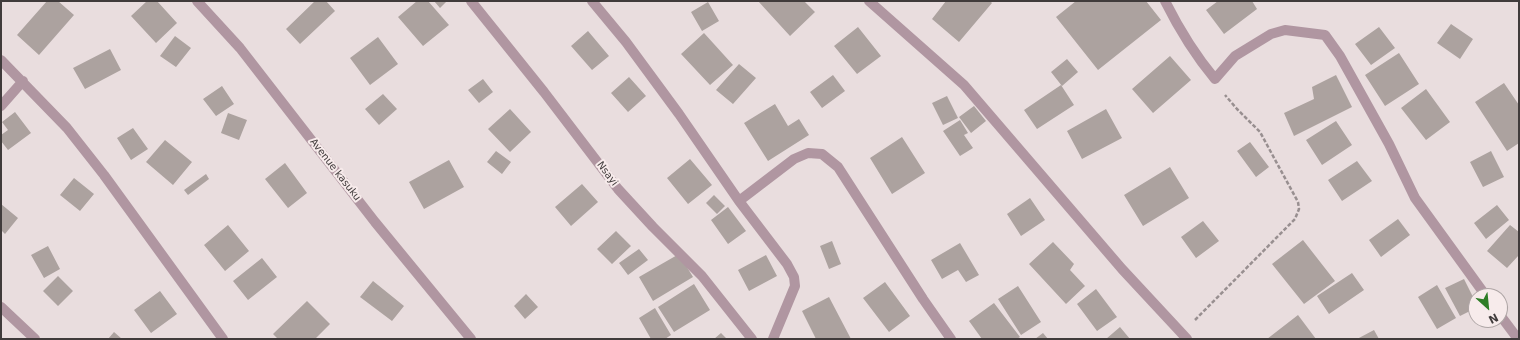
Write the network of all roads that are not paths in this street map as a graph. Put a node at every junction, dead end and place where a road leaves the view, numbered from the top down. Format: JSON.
{"nodes":[{"id":1,"x":197,"y":1,"type":"edge"},
{"id":2,"x":471,"y":1,"type":"edge"},
{"id":3,"x":592,"y":1,"type":"edge"},
{"id":4,"x":869,"y":1,"type":"edge"},
{"id":5,"x":1165,"y":1,"type":"edge"},
{"id":6,"x":1,"y":60,"type":"edge"},
{"id":7,"x":23,"y":81,"type":"junction"},
{"id":8,"x":1,"y":106,"type":"edge"},
{"id":9,"x":739,"y":201,"type":"junction"},
{"id":10,"x":1480,"y":288,"type":"edge"},
{"id":11,"x":1,"y":307,"type":"edge"},
{"id":12,"x":1508,"y":326,"type":"edge"},
{"id":13,"x":1184,"y":336,"type":"edge"},
{"id":14,"x":35,"y":339,"type":"edge"},
{"id":15,"x":223,"y":339,"type":"edge"},
{"id":16,"x":471,"y":339,"type":"edge"},
{"id":17,"x":752,"y":339,"type":"edge"},
{"id":18,"x":773,"y":339,"type":"edge"},
{"id":19,"x":951,"y":339,"type":"edge"},
{"id":20,"x":1518,"y":339,"type":"edge"}],
"edges":[{"from":1,"to":16,"type":"street","name":"Avenue kasuku"},
{"from":2,"to":17,"type":"street","name":"Nsayi"},
{"from":3,"to":9,"type":"street"},
{"from":4,"to":13,"type":"street"},
{"from":5,"to":10,"type":"street"},
{"from":6,"to":7,"type":"street"},
{"from":7,"to":8,"type":"street"},
{"from":7,"to":15,"type":"street"},
{"from":9,"to":18,"type":"street"},
{"from":9,"to":19,"type":"street"},
{"from":11,"to":14,"type":"street"},
{"from":12,"to":20,"type":"street"}]}
